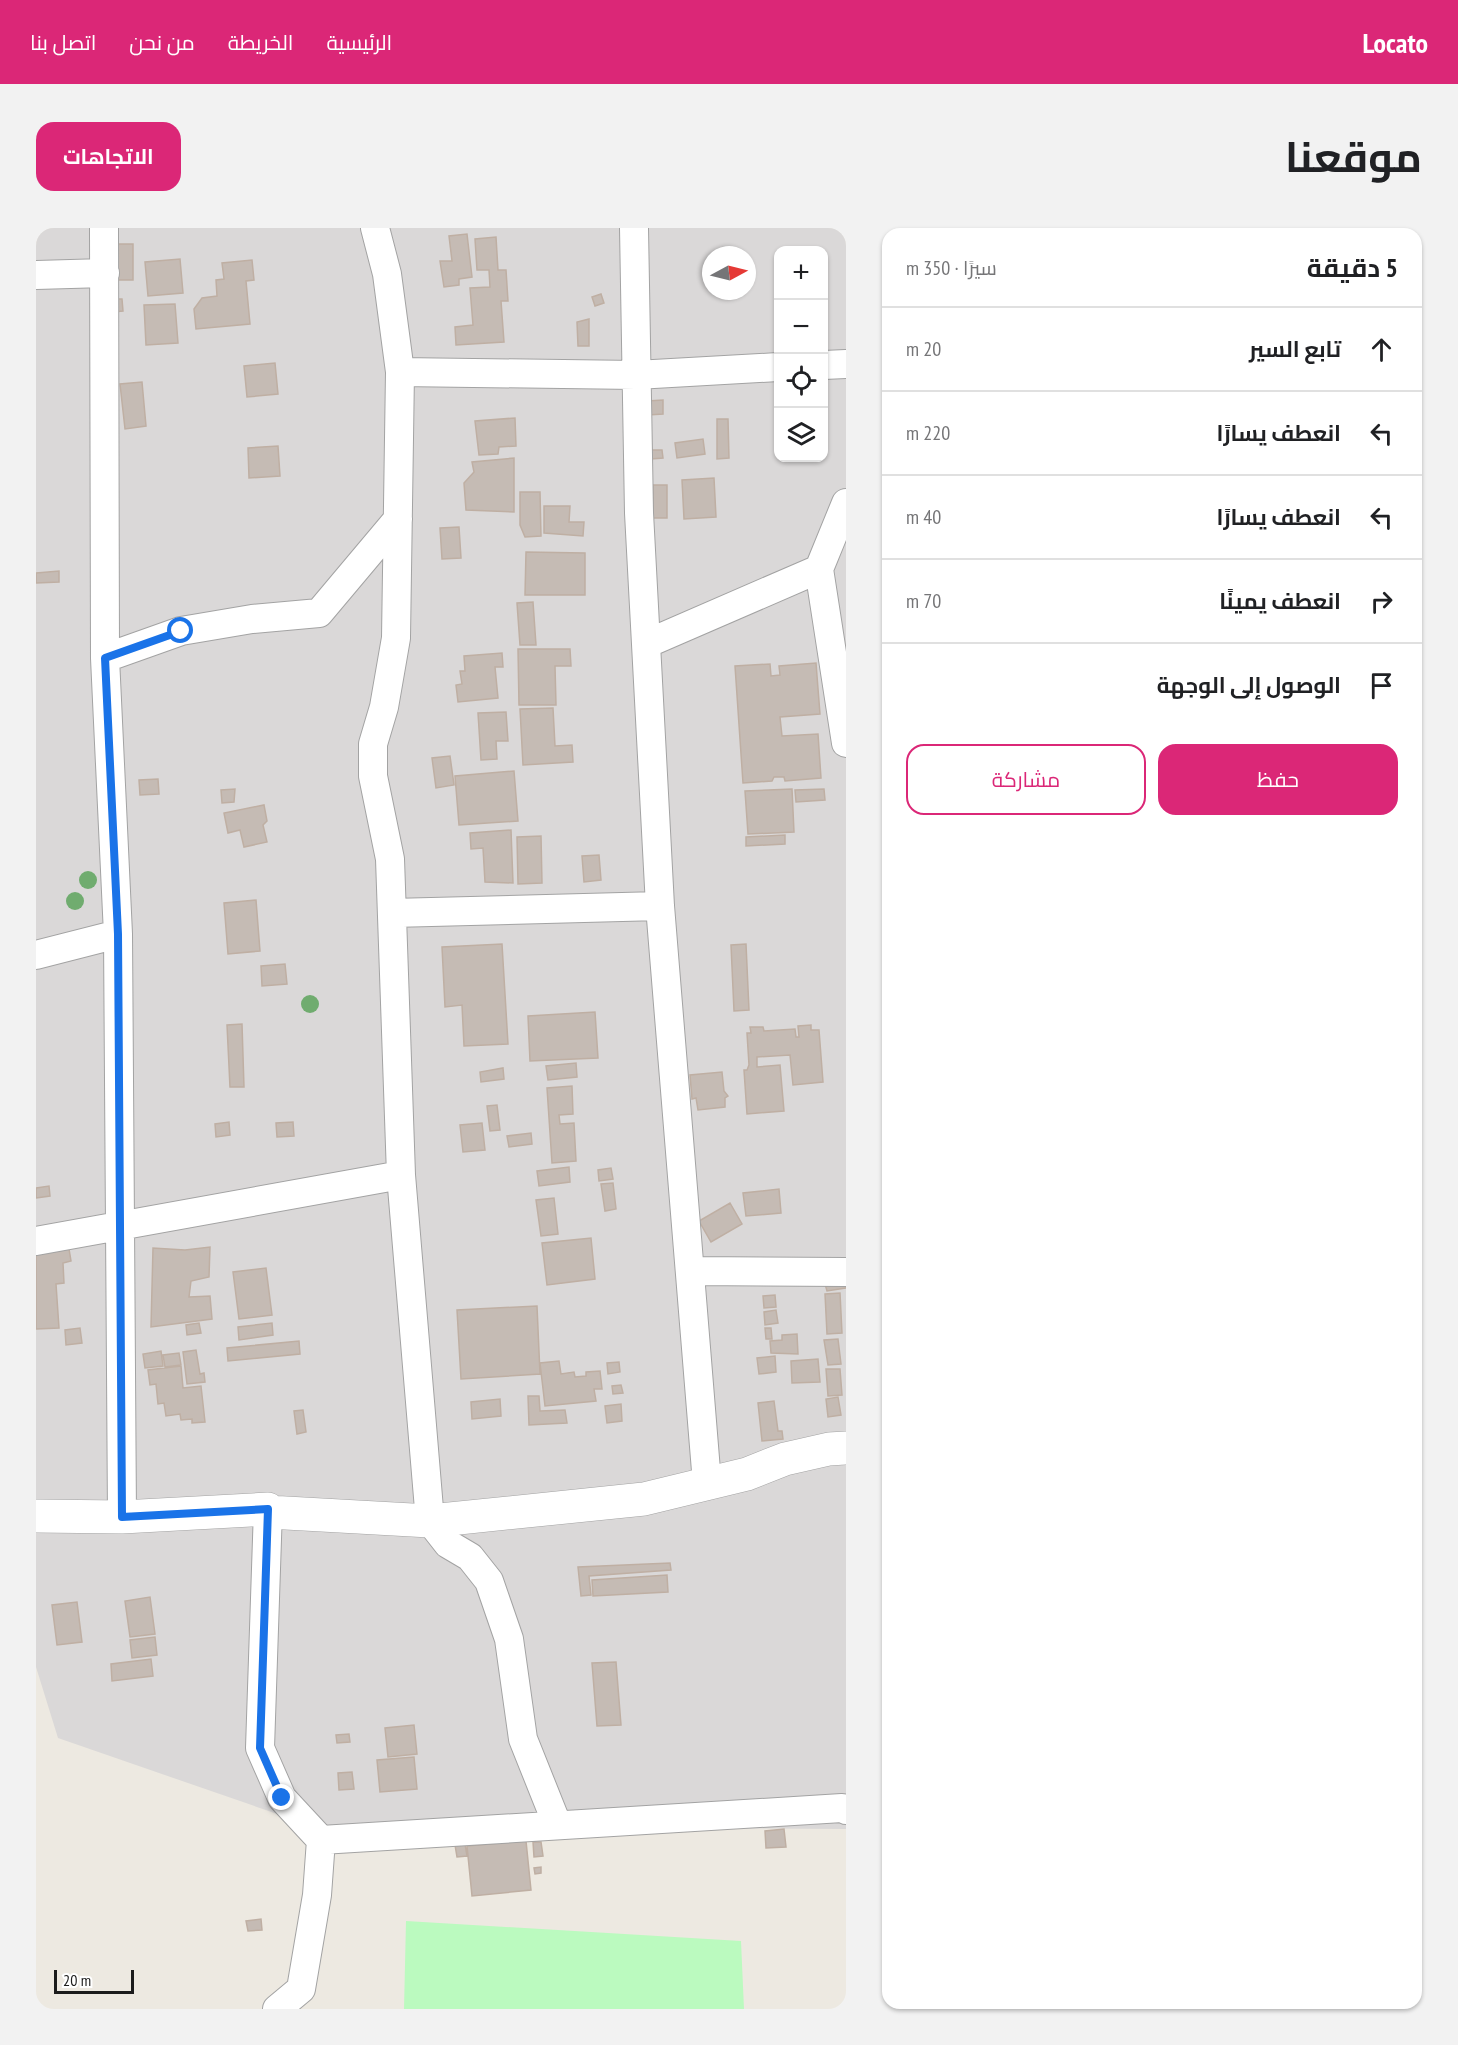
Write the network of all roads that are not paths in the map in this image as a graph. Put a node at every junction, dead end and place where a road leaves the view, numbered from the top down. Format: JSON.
{"nodes":[{"id":1,"x":104,"y":228,"type":"edge"},
{"id":2,"x":375,"y":228,"type":"edge"},
{"id":3,"x":634,"y":228,"type":"edge"},
{"id":4,"x":105,"y":273,"type":"junction"},
{"id":5,"x":36,"y":276,"type":"edge"},
{"id":6,"x":846,"y":364,"type":"edge"},
{"id":7,"x":828,"y":365,"type":"edge"},
{"id":8,"x":774,"y":368,"type":"edge"},
{"id":9,"x":400,"y":372,"type":"junction"},
{"id":10,"x":636,"y":375,"type":"junction"},
{"id":11,"x":846,"y":503,"type":"edge"},
{"id":12,"x":398,"y":519,"type":"junction"},
{"id":13,"x":819,"y":569,"type":"junction"},
{"id":14,"x":646,"y":644,"type":"junction"},
{"id":15,"x":105,"y":658,"type":"junction"},
{"id":16,"x":846,"y":743,"type":"edge"},
{"id":17,"x":660,"y":906,"type":"junction"},
{"id":18,"x":392,"y":913,"type":"junction"},
{"id":19,"x":118,"y":934,"type":"junction"},
{"id":20,"x":36,"y":955,"type":"edge"},
{"id":21,"x":401,"y":1175,"type":"junction"},
{"id":22,"x":120,"y":1228,"type":"junction"},
{"id":23,"x":36,"y":1241,"type":"edge"},
{"id":24,"x":690,"y":1271,"type":"junction"},
{"id":25,"x":846,"y":1272,"type":"edge"},
{"id":26,"x":846,"y":1449,"type":"edge"},
{"id":27,"x":707,"y":1483,"type":"junction"},
{"id":28,"x":268,"y":1509,"type":"junction"},
{"id":29,"x":36,"y":1516,"type":"edge"},
{"id":30,"x":122,"y":1517,"type":"junction"},
{"id":31,"x":430,"y":1521,"type":"junction"},
{"id":32,"x":846,"y":1810,"type":"edge"},
{"id":33,"x":557,"y":1824,"type":"junction"},
{"id":34,"x":321,"y":1840,"type":"junction"},
{"id":35,"x":277,"y":2009,"type":"edge"}],
"edges":[{"from":1,"to":4,"type":"street"},
{"from":2,"to":9,"type":"street"},
{"from":3,"to":10,"type":"street"},
{"from":4,"to":5,"type":"street"},
{"from":4,"to":15,"type":"street"},
{"from":6,"to":7,"type":"street"},
{"from":8,"to":10,"type":"street"},
{"from":9,"to":10,"type":"street"},
{"from":9,"to":12,"type":"street"},
{"from":10,"to":14,"type":"street"},
{"from":11,"to":13,"type":"street"},
{"from":12,"to":15,"type":"street"},
{"from":12,"to":18,"type":"street"},
{"from":13,"to":14,"type":"street"},
{"from":13,"to":16,"type":"street"},
{"from":14,"to":17,"type":"street"},
{"from":15,"to":19,"type":"street"},
{"from":17,"to":18,"type":"street"},
{"from":17,"to":24,"type":"street"},
{"from":18,"to":21,"type":"street"},
{"from":19,"to":20,"type":"street"},
{"from":19,"to":22,"type":"street"},
{"from":21,"to":22,"type":"street"},
{"from":21,"to":31,"type":"street"},
{"from":22,"to":23,"type":"street"},
{"from":22,"to":30,"type":"street"},
{"from":24,"to":25,"type":"street"},
{"from":24,"to":27,"type":"street"},
{"from":26,"to":27,"type":"street"},
{"from":27,"to":31,"type":"street"},
{"from":28,"to":30,"type":"street"},
{"from":28,"to":31,"type":"street"},
{"from":28,"to":34,"type":"street"},
{"from":29,"to":30,"type":"street"},
{"from":31,"to":33,"type":"street"},
{"from":32,"to":33,"type":"street"},
{"from":33,"to":34,"type":"street"},
{"from":34,"to":35,"type":"street"}]}
